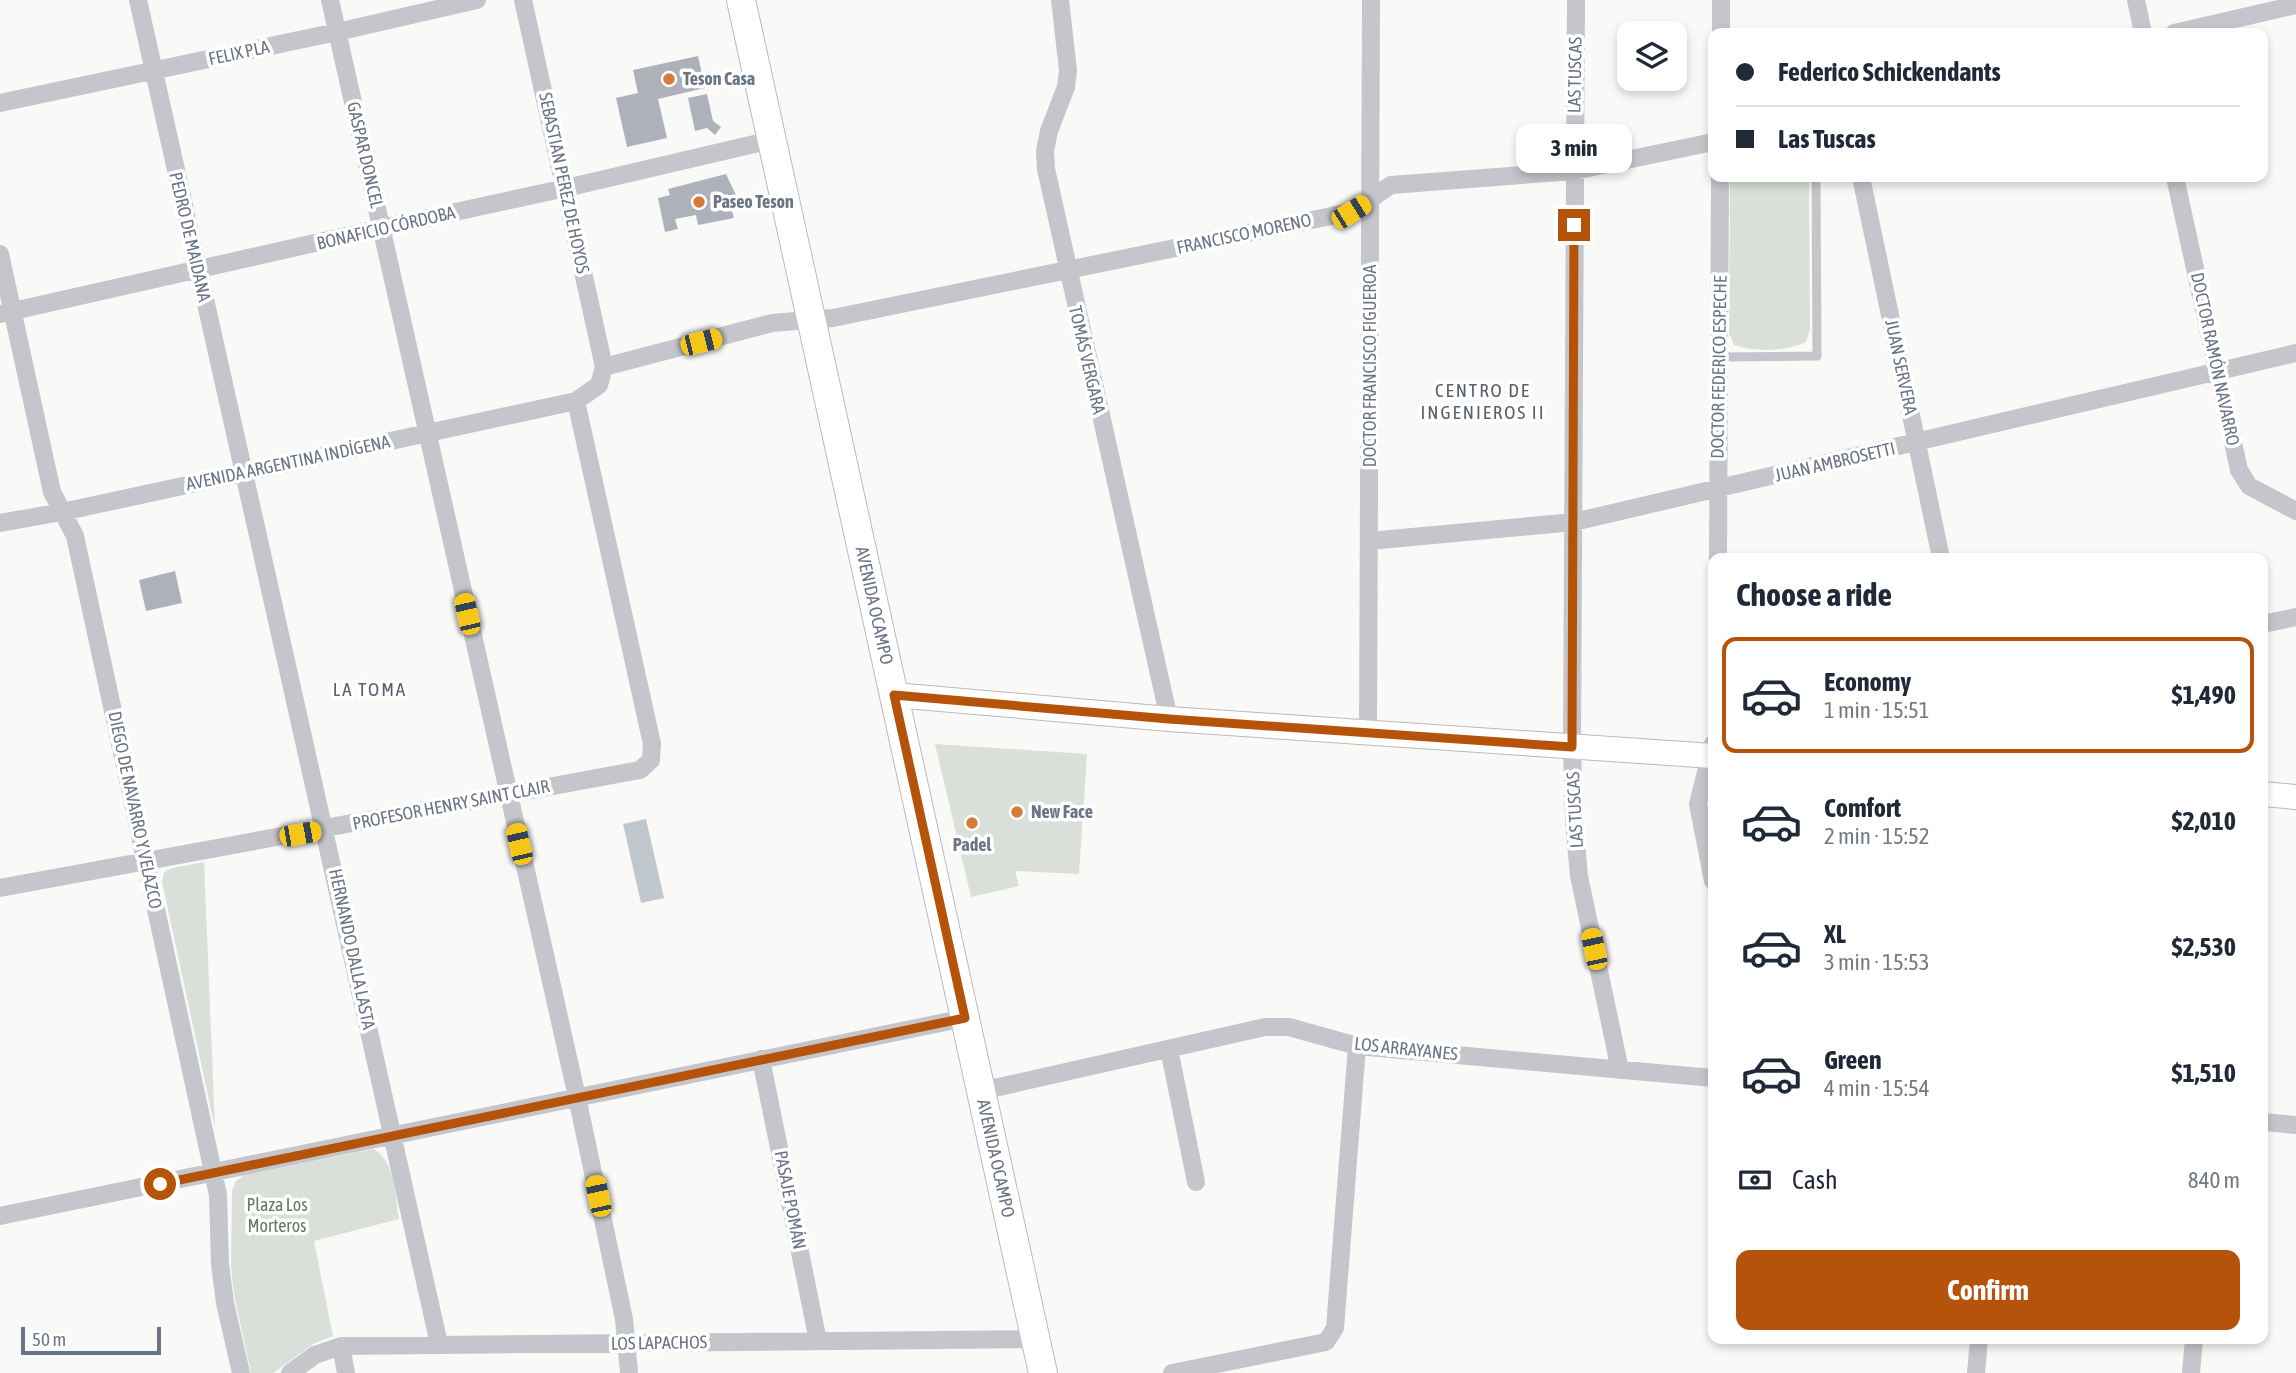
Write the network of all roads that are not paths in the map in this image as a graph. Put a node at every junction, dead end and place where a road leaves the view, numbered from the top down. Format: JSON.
{"nodes":[{"id":1,"x":138,"y":0,"type":"edge"},
{"id":2,"x":330,"y":0,"type":"edge"},
{"id":3,"x":477,"y":0,"type":"edge"},
{"id":4,"x":523,"y":0,"type":"edge"},
{"id":5,"x":741,"y":0,"type":"edge"},
{"id":6,"x":1060,"y":0,"type":"edge"},
{"id":7,"x":1371,"y":0,"type":"edge"},
{"id":8,"x":1576,"y":0,"type":"edge"},
{"id":9,"x":1721,"y":0,"type":"edge"},
{"id":10,"x":2136,"y":0,"type":"edge"},
{"id":11,"x":2296,"y":5,"type":"edge"},
{"id":12,"x":1721,"y":28,"type":"edge"},
{"id":13,"x":2142,"y":28,"type":"edge"},
{"id":14,"x":2196,"y":28,"type":"edge"},
{"id":15,"x":337,"y":32,"type":"junction"},
{"id":16,"x":154,"y":71,"type":"junction"},
{"id":17,"x":0,"y":103,"type":"edge"},
{"id":18,"x":771,"y":140,"type":"junction"},
{"id":19,"x":1708,"y":143,"type":"edge"},
{"id":20,"x":1574,"y":171,"type":"junction"},
{"id":21,"x":1720,"y":182,"type":"edge"},
{"id":22,"x":1816,"y":182,"type":"edge"},
{"id":23,"x":1862,"y":182,"type":"edge"},
{"id":24,"x":2176,"y":182,"type":"edge"},
{"id":25,"x":566,"y":188,"type":"junction"},
{"id":26,"x":1371,"y":200,"type":"junction"},
{"id":27,"x":381,"y":228,"type":"junction"},
{"id":28,"x":0,"y":254,"type":"edge"},
{"id":29,"x":198,"y":271,"type":"junction"},
{"id":30,"x":1067,"y":271,"type":"junction"},
{"id":31,"x":6,"y":313,"type":"edge"},
{"id":32,"x":811,"y":320,"type":"junction"},
{"id":33,"x":2296,"y":353,"type":"edge"},
{"id":34,"x":1719,"y":357,"type":"junction"},
{"id":35,"x":604,"y":367,"type":"junction"},
{"id":36,"x":2217,"y":370,"type":"junction"},
{"id":37,"x":576,"y":401,"type":"junction"},
{"id":38,"x":427,"y":434,"type":"junction"},
{"id":39,"x":1917,"y":443,"type":"junction"},
{"id":40,"x":245,"y":473,"type":"junction"},
{"id":41,"x":1717,"y":489,"type":"junction"},
{"id":42,"x":62,"y":512,"type":"junction"},
{"id":43,"x":2296,"y":512,"type":"edge"},
{"id":44,"x":1574,"y":522,"type":"junction"},
{"id":45,"x":0,"y":523,"type":"edge"},
{"id":46,"x":1369,"y":541,"type":"junction"},
{"id":47,"x":1718,"y":553,"type":"edge"},
{"id":48,"x":1940,"y":553,"type":"edge"},
{"id":49,"x":2296,"y":617,"type":"edge"},
{"id":50,"x":2268,"y":623,"type":"edge"},
{"id":51,"x":894,"y":695,"type":"junction"},
{"id":52,"x":1169,"y":719,"type":"junction"},
{"id":53,"x":1368,"y":732,"type":"junction"},
{"id":54,"x":1572,"y":747,"type":"junction"},
{"id":55,"x":1708,"y":752,"type":"edge"},
{"id":56,"x":1708,"y":769,"type":"edge"},
{"id":57,"x":508,"y":793,"type":"junction"},
{"id":58,"x":2268,"y":794,"type":"edge"},
{"id":59,"x":2296,"y":797,"type":"edge"},
{"id":60,"x":325,"y":829,"type":"junction"},
{"id":61,"x":1708,"y":855,"type":"edge"},
{"id":62,"x":146,"y":862,"type":"junction"},
{"id":63,"x":0,"y":888,"type":"edge"},
{"id":64,"x":965,"y":1018,"type":"junction"},
{"id":65,"x":1357,"y":1046,"type":"junction"},
{"id":66,"x":1169,"y":1049,"type":"junction"},
{"id":67,"x":761,"y":1059,"type":"junction"},
{"id":68,"x":1620,"y":1070,"type":"junction"},
{"id":69,"x":1708,"y":1078,"type":"edge"},
{"id":70,"x":981,"y":1091,"type":"junction"},
{"id":71,"x":578,"y":1097,"type":"junction"},
{"id":72,"x":2268,"y":1122,"type":"edge"},
{"id":73,"x":2296,"y":1125,"type":"edge"},
{"id":74,"x":393,"y":1136,"type":"junction"},
{"id":75,"x":213,"y":1173,"type":"junction"},
{"id":76,"x":1196,"y":1182,"type":"dead end"},
{"id":77,"x":0,"y":1216,"type":"edge"},
{"id":78,"x":1036,"y":1339,"type":"junction"},
{"id":79,"x":818,"y":1341,"type":"junction"},
{"id":80,"x":626,"y":1343,"type":"junction"},
{"id":81,"x":439,"y":1344,"type":"junction"},
{"id":82,"x":1979,"y":1344,"type":"edge"},
{"id":83,"x":2194,"y":1344,"type":"edge"},
{"id":84,"x":341,"y":1346,"type":"junction"},
{"id":85,"x":241,"y":1373,"type":"edge"},
{"id":86,"x":289,"y":1373,"type":"edge"},
{"id":87,"x":346,"y":1373,"type":"edge"},
{"id":88,"x":629,"y":1373,"type":"edge"},
{"id":89,"x":1043,"y":1373,"type":"edge"},
{"id":90,"x":1172,"y":1373,"type":"edge"},
{"id":91,"x":1976,"y":1373,"type":"edge"},
{"id":92,"x":2191,"y":1373,"type":"edge"}],
"edges":[{"from":1,"to":16,"type":"street","name":"PEDRO DE MAIDANA"},
{"from":2,"to":15,"type":"street","name":"GASPAR DONCEL"},
{"from":3,"to":15,"type":"street","name":"FELIX PLA"},
{"from":4,"to":25,"type":"street","name":"SEBASTIAN PEREZ DE HOYOS"},
{"from":5,"to":18,"type":"main road","name":"AVENIDA OCAMPO"},
{"from":6,"to":30,"type":"street","name":"TOMÁS VERGARA"},
{"from":7,"to":26,"type":"street","name":"DOCTOR FRANCISCO FIGUEROA"},
{"from":8,"to":20,"type":"street","name":"LAS TUSCAS"},
{"from":9,"to":12,"type":"street"},
{"from":10,"to":13,"type":"street"},
{"from":11,"to":14,"type":"street"},
{"from":15,"to":16,"type":"street","name":"FELIX PLA"},
{"from":15,"to":27,"type":"street","name":"GASPAR DONCEL"},
{"from":16,"to":17,"type":"street","name":"FELIX PLA"},
{"from":16,"to":29,"type":"street","name":"PEDRO DE MAIDANA"},
{"from":18,"to":25,"type":"street","name":"BONAFICIO CÓRDOBA"},
{"from":18,"to":32,"type":"main road","name":"AVENIDA OCAMPO"},
{"from":19,"to":20,"type":"street","name":"FRANCISCO MORENO"},
{"from":20,"to":26,"type":"street","name":"FRANCISCO MORENO"},
{"from":20,"to":44,"type":"street","name":"LAS TUSCAS"},
{"from":21,"to":34,"type":"street","name":"DOCTOR FEDERICO ESPECHE"},
{"from":22,"to":34,"type":"lane"},
{"from":23,"to":39,"type":"street","name":"JUAN SERVERA"},
{"from":24,"to":36,"type":"street","name":"DOCTOR RAMÓN NAVARRO"},
{"from":25,"to":27,"type":"street","name":"BONAFICIO CÓRDOBA"},
{"from":25,"to":35,"type":"street","name":"SEBASTIAN PEREZ DE HOYOS"},
{"from":26,"to":30,"type":"street","name":"FRANCISCO MORENO"},
{"from":26,"to":46,"type":"street","name":"DOCTOR FRANCISCO FIGUEROA"},
{"from":27,"to":29,"type":"street","name":"BONAFICIO CÓRDOBA"},
{"from":27,"to":38,"type":"street","name":"GASPAR DONCEL"},
{"from":28,"to":31,"type":"street","name":"DIEGO DE NAVARRO Y VELAZCO"},
{"from":29,"to":31,"type":"street","name":"BONAFICIO CÓRDOBA"},
{"from":29,"to":40,"type":"street","name":"PEDRO DE MAIDANA"},
{"from":30,"to":32,"type":"street","name":"FRANCISCO MORENO"},
{"from":30,"to":52,"type":"street","name":"TOMÁS VERGARA"},
{"from":31,"to":42,"type":"street","name":"DIEGO DE NAVARRO Y VELAZCO"},
{"from":32,"to":35,"type":"street"},
{"from":32,"to":51,"type":"main road","name":"AVENIDA OCAMPO"},
{"from":33,"to":36,"type":"street","name":"JUAN AMBROSETTI"},
{"from":34,"to":41,"type":"street","name":"DOCTOR FEDERICO ESPECHE"},
{"from":35,"to":37,"type":"street"},
{"from":36,"to":39,"type":"street","name":"JUAN AMBROSETTI"},
{"from":36,"to":43,"type":"street","name":"DOCTOR RAMÓN NAVARRO"},
{"from":37,"to":38,"type":"street","name":"AVENIDA ARGENTINA INDÍGENA"},
{"from":37,"to":57,"type":"street","name":"PROFESOR HENRY SAINT CLAIR"},
{"from":38,"to":40,"type":"street","name":"AVENIDA ARGENTINA INDÍGENA"},
{"from":38,"to":57,"type":"street","name":"GASPAR DONCEL"},
{"from":39,"to":41,"type":"street","name":"JUAN AMBROSETTI"},
{"from":39,"to":48,"type":"street","name":"JUAN SERVERA"},
{"from":40,"to":42,"type":"street","name":"AVENIDA ARGENTINA INDÍGENA"},
{"from":40,"to":60,"type":"street","name":"HERNANDO DALLA LASTA"},
{"from":41,"to":44,"type":"street","name":"JUAN AMBROSETTI"},
{"from":41,"to":47,"type":"street","name":"DOCTOR FEDERICO ESPECHE"},
{"from":42,"to":45,"type":"street","name":"AVENIDA ARGENTINA INDÍGENA"},
{"from":42,"to":62,"type":"street","name":"DIEGO DE NAVARRO Y VELAZCO"},
{"from":44,"to":46,"type":"street","name":"JUAN AMBROSETTI"},
{"from":44,"to":54,"type":"street","name":"LAS TUSCAS"},
{"from":46,"to":53,"type":"street","name":"DOCTOR FRANCISCO FIGUEROA"},
{"from":49,"to":50,"type":"street"},
{"from":51,"to":52,"type":"main road"},
{"from":51,"to":64,"type":"main road","name":"AVENIDA OCAMPO"},
{"from":52,"to":53,"type":"main road"},
{"from":53,"to":54,"type":"main road"},
{"from":54,"to":55,"type":"main road"},
{"from":54,"to":68,"type":"street","name":"LAS TUSCAS"},
{"from":56,"to":61,"type":"street"},
{"from":57,"to":60,"type":"street","name":"PROFESOR HENRY SAINT CLAIR"},
{"from":57,"to":71,"type":"street","name":"GASPAR DONCEL"},
{"from":58,"to":59,"type":"main road"},
{"from":60,"to":62,"type":"street","name":"PROFESOR HENRY SAINT CLAIR"},
{"from":60,"to":74,"type":"street","name":"HERNANDO DALLA LASTA"},
{"from":62,"to":63,"type":"street","name":"PROFESOR HENRY SAINT CLAIR"},
{"from":62,"to":75,"type":"street","name":"DIEGO DE NAVARRO Y VELAZCO"},
{"from":64,"to":67,"type":"street"},
{"from":64,"to":70,"type":"main road","name":"AVENIDA OCAMPO"},
{"from":65,"to":66,"type":"street","name":"LOS ARRAYANES"},
{"from":65,"to":68,"type":"street","name":"LOS ARRAYANES"},
{"from":65,"to":90,"type":"street"},
{"from":66,"to":70,"type":"street","name":"LOS ARRAYANES"},
{"from":66,"to":76,"type":"street"},
{"from":67,"to":71,"type":"street"},
{"from":67,"to":79,"type":"street","name":"PASAJE POMÁN"},
{"from":68,"to":69,"type":"street","name":"LOS ARRAYANES"},
{"from":70,"to":78,"type":"main road","name":"AVENIDA OCAMPO"},
{"from":71,"to":74,"type":"street"},
{"from":71,"to":80,"type":"street","name":"GASPAR DONCEL"},
{"from":72,"to":73,"type":"street"},
{"from":74,"to":75,"type":"street"},
{"from":74,"to":81,"type":"street","name":"HERNANDO DALLA LASTA"},
{"from":75,"to":77,"type":"street"},
{"from":75,"to":85,"type":"street","name":"DIEGO DE NAVARRO Y VELAZCO"},
{"from":78,"to":79,"type":"street","name":"LOS LAPACHOS"},
{"from":78,"to":89,"type":"main road","name":"AVENIDA OCAMPO"},
{"from":79,"to":80,"type":"street","name":"LOS LAPACHOS"},
{"from":80,"to":81,"type":"street","name":"LOS LAPACHOS"},
{"from":80,"to":88,"type":"street","name":"GASPAR DONCEL"},
{"from":81,"to":84,"type":"street","name":"LOS LAPACHOS"},
{"from":82,"to":91,"type":"street"},
{"from":83,"to":92,"type":"street"},
{"from":84,"to":86,"type":"street","name":"LOS LAPACHOS"},
{"from":84,"to":87,"type":"street"}]}
